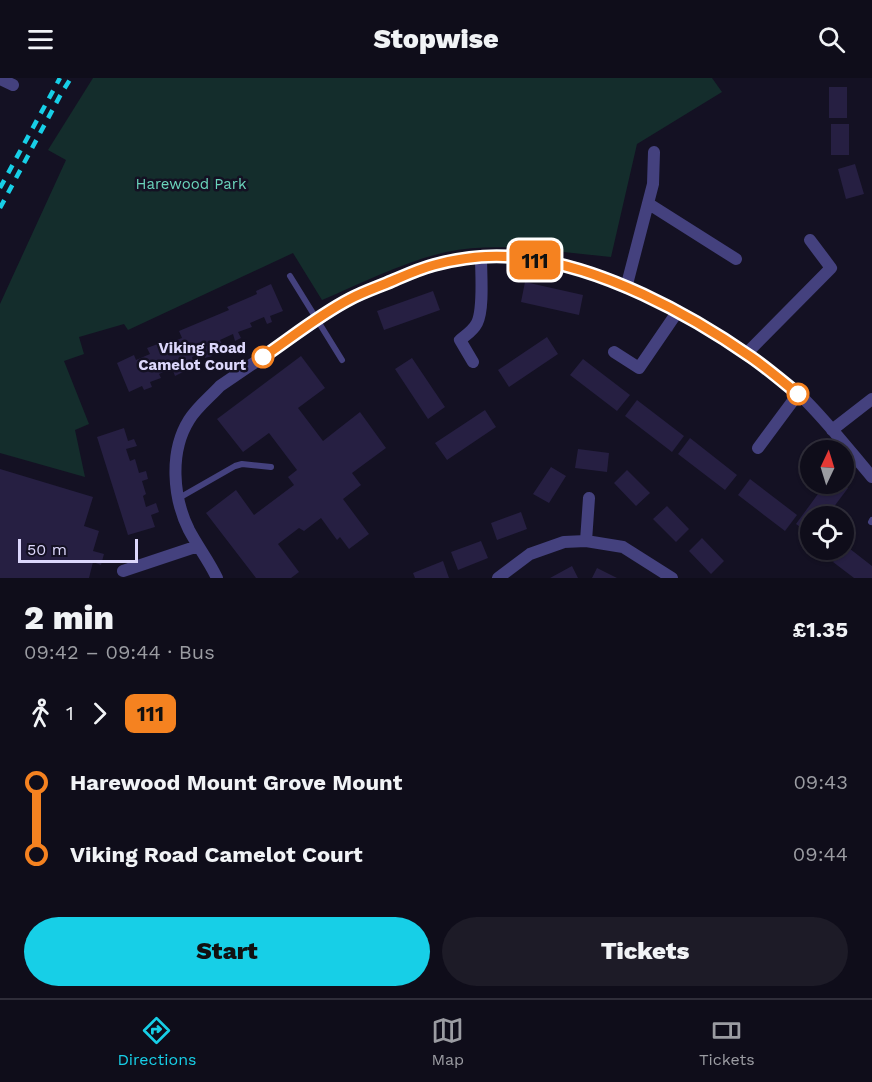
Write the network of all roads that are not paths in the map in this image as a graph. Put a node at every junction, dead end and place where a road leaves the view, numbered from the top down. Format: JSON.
{"nodes":[{"id":1,"x":0,"y":79,"type":"edge"},
{"id":2,"x":13,"y":85,"type":"dead end"},
{"id":3,"x":654,"y":152,"type":"dead end"},
{"id":4,"x":649,"y":204,"type":"junction"},
{"id":5,"x":810,"y":240,"type":"dead end"},
{"id":6,"x":481,"y":257,"type":"junction"},
{"id":7,"x":736,"y":259,"type":"dead end"},
{"id":8,"x":290,"y":276,"type":"dead end"},
{"id":9,"x":626,"y":288,"type":"junction"},
{"id":10,"x":678,"y":311,"type":"junction"},
{"id":11,"x":317,"y":320,"type":"junction"},
{"id":12,"x":614,"y":352,"type":"dead end"},
{"id":13,"x":746,"y":354,"type":"junction"},
{"id":14,"x":342,"y":360,"type":"dead end"},
{"id":15,"x":473,"y":362,"type":"dead end"},
{"id":16,"x":798,"y":394,"type":"junction"},
{"id":17,"x":872,"y":399,"type":"edge"},
{"id":18,"x":832,"y":430,"type":"junction"},
{"id":19,"x":758,"y":448,"type":"dead end"},
{"id":20,"x":271,"y":467,"type":"dead end"},
{"id":21,"x":872,"y":477,"type":"edge"},
{"id":22,"x":179,"y":498,"type":"junction"},
{"id":23,"x":590,"y":498,"type":"dead end"},
{"id":24,"x":586,"y":541,"type":"junction"},
{"id":25,"x":198,"y":546,"type":"junction"},
{"id":26,"x":123,"y":572,"type":"dead end"},
{"id":27,"x":217,"y":578,"type":"edge"},
{"id":28,"x":498,"y":578,"type":"edge"},
{"id":29,"x":672,"y":578,"type":"edge"}],
"edges":[{"from":1,"to":2,"type":"street"},
{"from":3,"to":4,"type":"street"},
{"from":4,"to":7,"type":"street"},
{"from":4,"to":9,"type":"street"},
{"from":5,"to":13,"type":"street"},
{"from":6,"to":9,"type":"street"},
{"from":6,"to":11,"type":"street"},
{"from":6,"to":15,"type":"street"},
{"from":8,"to":11,"type":"lane"},
{"from":9,"to":10,"type":"street"},
{"from":10,"to":12,"type":"street"},
{"from":10,"to":13,"type":"street"},
{"from":11,"to":14,"type":"lane"},
{"from":11,"to":22,"type":"street"},
{"from":13,"to":16,"type":"street"},
{"from":16,"to":18,"type":"street"},
{"from":16,"to":19,"type":"street"},
{"from":17,"to":18,"type":"street"},
{"from":18,"to":21,"type":"street"},
{"from":20,"to":22,"type":"lane"},
{"from":22,"to":25,"type":"street"},
{"from":23,"to":24,"type":"street"},
{"from":24,"to":28,"type":"street"},
{"from":24,"to":29,"type":"street"},
{"from":25,"to":26,"type":"street"},
{"from":25,"to":27,"type":"street"}]}
